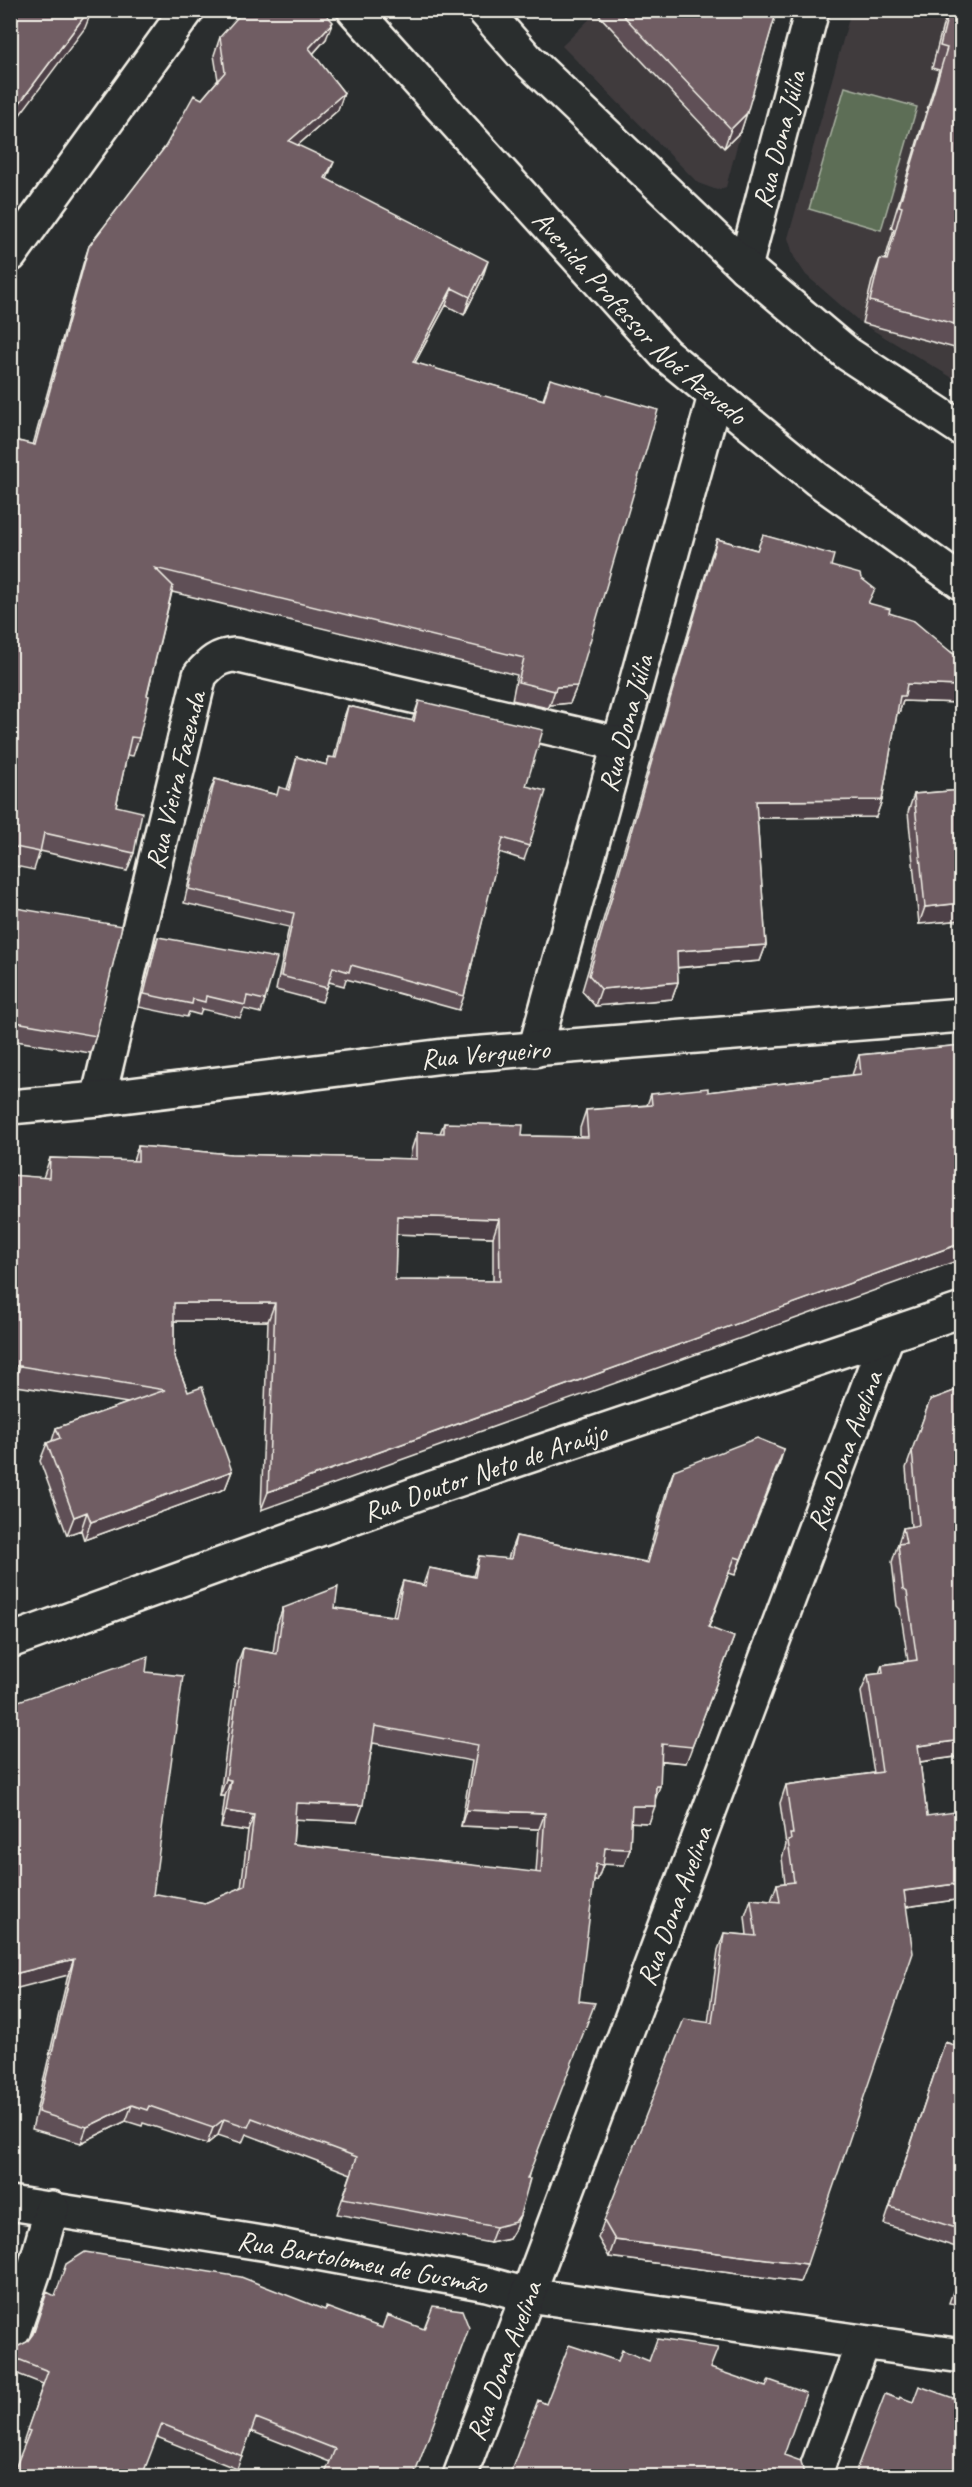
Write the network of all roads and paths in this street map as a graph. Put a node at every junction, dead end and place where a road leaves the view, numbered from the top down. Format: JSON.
{"nodes":[{"id":1,"x":187,"y":10,"type":"edge"},
{"id":2,"x":354,"y":10,"type":"edge"},
{"id":3,"x":484,"y":10,"type":"edge"},
{"id":4,"x":812,"y":10,"type":"edge"},
{"id":5,"x":10,"y":255,"type":"edge"},
{"id":6,"x":745,"y":267,"type":"junction"},
{"id":7,"x":715,"y":396,"type":"junction"},
{"id":8,"x":962,"y":429,"type":"edge"},
{"id":9,"x":962,"y":583,"type":"edge"},
{"id":10,"x":620,"y":744,"type":"junction"},
{"id":11,"x":962,"y":1015,"type":"edge"},
{"id":12,"x":535,"y":1050,"type":"junction"},
{"id":13,"x":98,"y":1100,"type":"junction"},
{"id":14,"x":10,"y":1107,"type":"edge"},
{"id":15,"x":962,"y":1310,"type":"edge"},
{"id":16,"x":887,"y":1336,"type":"junction"},
{"id":17,"x":10,"y":1641,"type":"edge"},
{"id":18,"x":10,"y":2203,"type":"edge"},
{"id":19,"x":52,"y":2208,"type":"junction"},
{"id":20,"x":527,"y":2295,"type":"junction"},
{"id":21,"x":10,"y":2341,"type":"edge"},
{"id":22,"x":862,"y":2343,"type":"junction"},
{"id":23,"x":962,"y":2356,"type":"edge"},
{"id":24,"x":459,"y":2476,"type":"edge"},
{"id":25,"x":814,"y":2476,"type":"edge"}],
"edges":[{"from":1,"to":5,"type":"street"},
{"from":2,"to":7,"type":"street","name":"Avenida Professor Noé Azevedo"},
{"from":3,"to":6,"type":"street"},
{"from":4,"to":6,"type":"street","name":"Rua Dona Júlia"},
{"from":6,"to":8,"type":"street"},
{"from":7,"to":9,"type":"street","name":"Avenida Professor Noé Azevedo"},
{"from":7,"to":10,"type":"street","name":"Rua Dona Júlia"},
{"from":10,"to":12,"type":"street","name":"Rua Dona Júlia"},
{"from":10,"to":13,"type":"street","name":"Rua Vieira Fazenda"},
{"from":11,"to":12,"type":"street","name":"Rua Vergueiro"},
{"from":12,"to":13,"type":"street","name":"Rua Vergueiro"},
{"from":13,"to":14,"type":"street","name":"Rua Vergueiro"},
{"from":15,"to":16,"type":"street","name":"Rua Doutor Neto de Araújo"},
{"from":16,"to":17,"type":"street","name":"Rua Doutor Neto de Araújo"},
{"from":16,"to":20,"type":"street","name":"Rua Dona Avelina"},
{"from":18,"to":19,"type":"street","name":"Rua Bartolomeu de Gusmão"},
{"from":19,"to":20,"type":"street","name":"Rua Bartolomeu de Gusmão"},
{"from":19,"to":21,"type":"street"},
{"from":20,"to":22,"type":"street","name":"Rua Bartolomeu de Gusmão"},
{"from":20,"to":24,"type":"street","name":"Rua Dona Avelina"},
{"from":22,"to":23,"type":"street","name":"Rua Bartolomeu de Gusmão"},
{"from":22,"to":25,"type":"street"}]}
